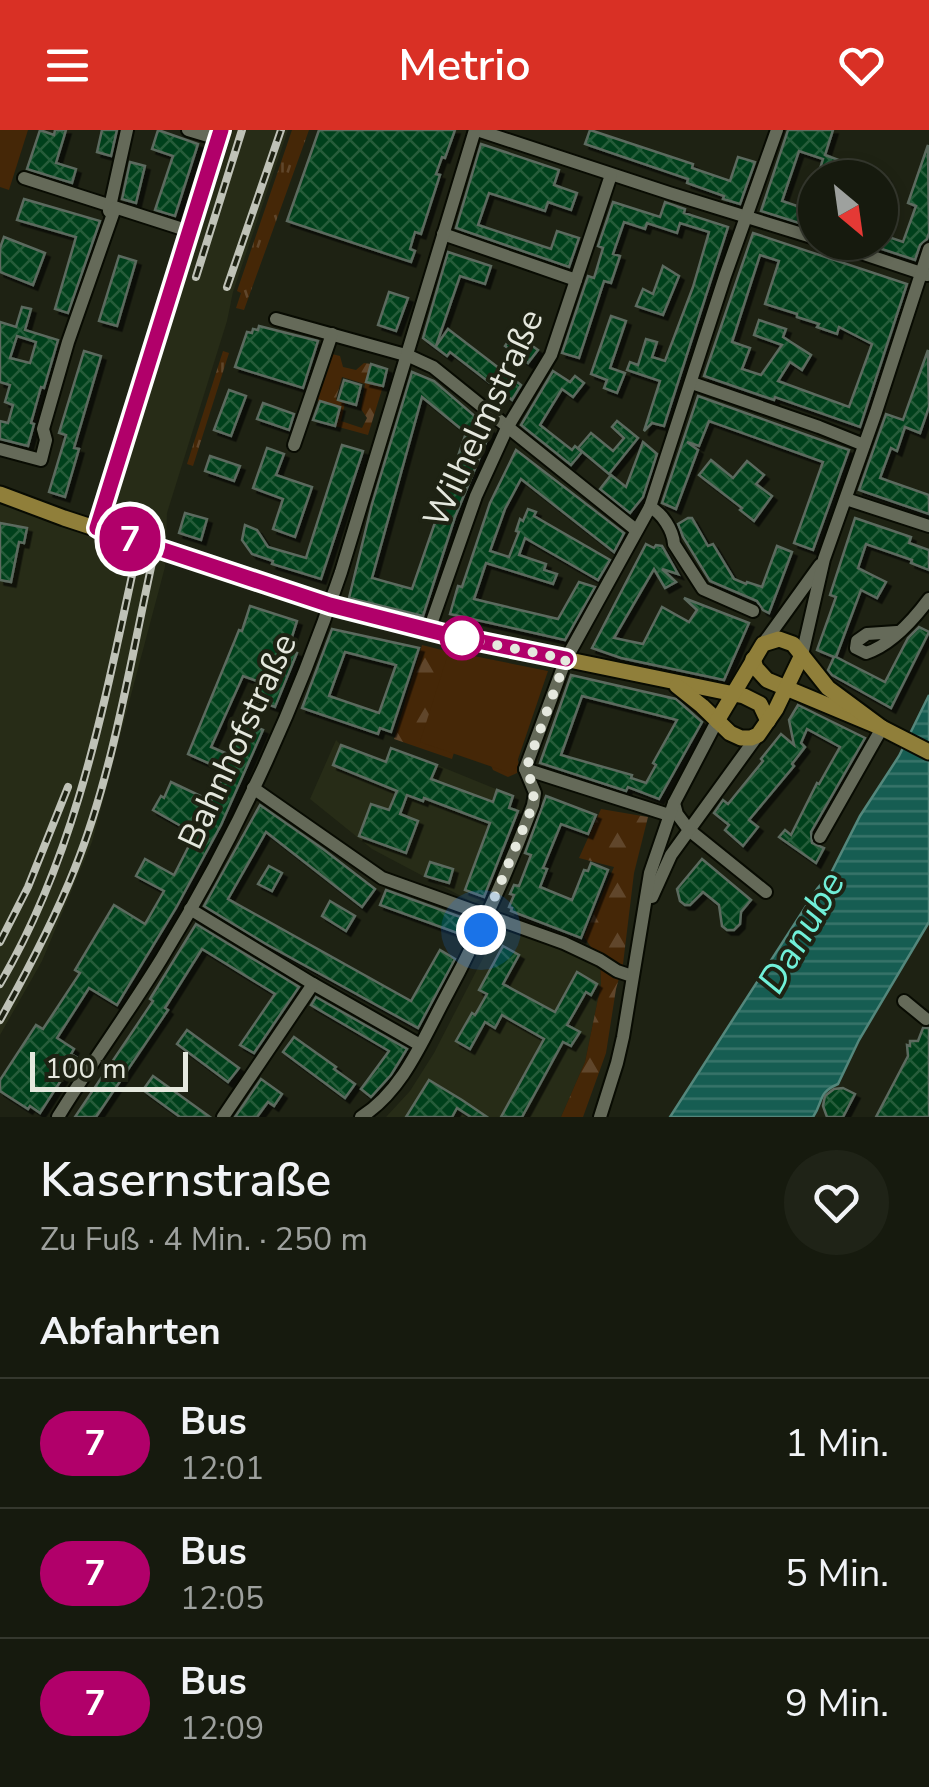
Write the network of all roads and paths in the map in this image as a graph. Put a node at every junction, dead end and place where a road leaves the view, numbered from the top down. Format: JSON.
{"nodes":[{"id":1,"x":127,"y":130,"type":"edge"},
{"id":2,"x":188,"y":130,"type":"edge"},
{"id":3,"x":476,"y":130,"type":"edge"},
{"id":4,"x":776,"y":130,"type":"edge"},
{"id":5,"x":219,"y":134,"type":"edge"},
{"id":6,"x":611,"y":175,"type":"junction"},
{"id":7,"x":24,"y":178,"type":"dead end"},
{"id":8,"x":113,"y":207,"type":"junction"},
{"id":9,"x":746,"y":217,"type":"junction"},
{"id":10,"x":188,"y":231,"type":"junction"},
{"id":11,"x":798,"y":233,"type":"edge"},
{"id":12,"x":442,"y":234,"type":"junction"},
{"id":13,"x":929,"y":249,"type":"edge"},
{"id":14,"x":881,"y":260,"type":"edge"},
{"id":15,"x":93,"y":267,"type":"junction"},
{"id":16,"x":925,"y":275,"type":"edge"},
{"id":17,"x":576,"y":280,"type":"junction"},
{"id":18,"x":276,"y":319,"type":"dead end"},
{"id":19,"x":332,"y":334,"type":"junction"},
{"id":20,"x":406,"y":355,"type":"junction"},
{"id":21,"x":692,"y":382,"type":"junction"},
{"id":22,"x":507,"y":428,"type":"junction"},
{"id":23,"x":294,"y":445,"type":"dead end"},
{"id":24,"x":864,"y":445,"type":"junction"},
{"id":25,"x":0,"y":449,"type":"edge"},
{"id":26,"x":0,"y":494,"type":"edge"},
{"id":27,"x":846,"y":499,"type":"junction"},
{"id":28,"x":650,"y":508,"type":"junction"},
{"id":29,"x":929,"y":526,"type":"edge"},
{"id":30,"x":97,"y":528,"type":"junction"},
{"id":31,"x":636,"y":530,"type":"junction"},
{"id":32,"x":824,"y":559,"type":"junction"},
{"id":33,"x":929,"y":598,"type":"edge"},
{"id":34,"x":330,"y":605,"type":"junction"},
{"id":35,"x":753,"y":611,"type":"dead end"},
{"id":36,"x":429,"y":630,"type":"junction"},
{"id":37,"x":897,"y":632,"type":"dead end"},
{"id":38,"x":763,"y":644,"type":"junction"},
{"id":39,"x":802,"y":654,"type":"junction"},
{"id":40,"x":566,"y":659,"type":"junction"},
{"id":41,"x":753,"y":659,"type":"junction"},
{"id":42,"x":669,"y":680,"type":"junction"},
{"id":43,"x":787,"y":687,"type":"junction"},
{"id":44,"x":733,"y":694,"type":"junction"},
{"id":45,"x":768,"y":720,"type":"junction"},
{"id":46,"x":718,"y":722,"type":"junction"},
{"id":47,"x":886,"y":731,"type":"junction"},
{"id":48,"x":758,"y":735,"type":"junction"},
{"id":49,"x":929,"y":752,"type":"edge"},
{"id":50,"x":526,"y":769,"type":"junction"},
{"id":51,"x":254,"y":788,"type":"junction"},
{"id":52,"x":672,"y":809,"type":"junction"},
{"id":53,"x":689,"y":830,"type":"junction"},
{"id":54,"x":820,"y":837,"type":"dead end"},
{"id":55,"x":766,"y":892,"type":"dead end"},
{"id":56,"x":190,"y":909,"type":"junction"},
{"id":57,"x":488,"y":916,"type":"junction"},
{"id":58,"x":640,"y":933,"type":"junction"},
{"id":59,"x":632,"y":976,"type":"junction"},
{"id":60,"x":313,"y":984,"type":"junction"},
{"id":61,"x":904,"y":1001,"type":"dead end"},
{"id":62,"x":926,"y":1019,"type":"dead end"},
{"id":63,"x":420,"y":1046,"type":"junction"},
{"id":64,"x":58,"y":1117,"type":"edge"},
{"id":65,"x":223,"y":1117,"type":"edge"},
{"id":66,"x":361,"y":1117,"type":"edge"},
{"id":67,"x":600,"y":1117,"type":"edge"}],
"edges":[{"from":1,"to":8,"type":"street"},
{"from":2,"to":5,"type":"street"},
{"from":3,"to":6,"type":"street"},
{"from":3,"to":12,"type":"street","name":"Bahnhofstraße"},
{"from":4,"to":9,"type":"street"},
{"from":5,"to":10,"type":"street"},
{"from":6,"to":9,"type":"street"},
{"from":6,"to":17,"type":"street","name":"Wilhelmstraße"},
{"from":7,"to":8,"type":"street"},
{"from":8,"to":10,"type":"street"},
{"from":8,"to":15,"type":"street"},
{"from":8,"to":15,"type":"street"},
{"from":9,"to":11,"type":"street"},
{"from":9,"to":21,"type":"street"},
{"from":10,"to":30,"type":"street"},
{"from":12,"to":17,"type":"street"},
{"from":12,"to":20,"type":"street","name":"Bahnhofstraße"},
{"from":13,"to":16,"type":"street"},
{"from":14,"to":16,"type":"street"},
{"from":15,"to":25,"type":"street"},
{"from":16,"to":24,"type":"street"},
{"from":17,"to":22,"type":"street","name":"Wilhelmstraße"},
{"from":18,"to":19,"type":"street"},
{"from":19,"to":20,"type":"street"},
{"from":19,"to":23,"type":"street"},
{"from":20,"to":22,"type":"street"},
{"from":20,"to":34,"type":"street","name":"Bahnhofstraße"},
{"from":21,"to":24,"type":"street"},
{"from":21,"to":28,"type":"street"},
{"from":22,"to":31,"type":"street"},
{"from":22,"to":36,"type":"street","name":"Wilhelmstraße"},
{"from":24,"to":27,"type":"street"},
{"from":26,"to":30,"type":"main road"},
{"from":27,"to":29,"type":"street"},
{"from":27,"to":32,"type":"street"},
{"from":28,"to":31,"type":"street"},
{"from":28,"to":35,"type":"street"},
{"from":30,"to":34,"type":"main road"},
{"from":31,"to":40,"type":"street"},
{"from":32,"to":38,"type":"street"},
{"from":32,"to":39,"type":"street"},
{"from":33,"to":37,"type":"street"},
{"from":34,"to":36,"type":"main road"},
{"from":34,"to":51,"type":"street","name":"Bahnhofstraße"},
{"from":36,"to":40,"type":"main road"},
{"from":38,"to":39,"type":"main road"},
{"from":38,"to":41,"type":"main road"},
{"from":39,"to":43,"type":"main road"},
{"from":39,"to":47,"type":"main road"},
{"from":40,"to":42,"type":"main road"},
{"from":40,"to":50,"type":"street"},
{"from":41,"to":43,"type":"main road"},
{"from":41,"to":44,"type":"main road"},
{"from":42,"to":44,"type":"main road"},
{"from":42,"to":46,"type":"main road"},
{"from":43,"to":45,"type":"main road"},
{"from":43,"to":47,"type":"main road"},
{"from":44,"to":45,"type":"main road"},
{"from":44,"to":46,"type":"main road"},
{"from":45,"to":48,"type":"main road"},
{"from":46,"to":48,"type":"main road"},
{"from":46,"to":52,"type":"street"},
{"from":47,"to":49,"type":"main road"},
{"from":47,"to":54,"type":"street"},
{"from":48,"to":53,"type":"street"},
{"from":50,"to":52,"type":"street"},
{"from":50,"to":57,"type":"street"},
{"from":51,"to":56,"type":"street","name":"Bahnhofstraße"},
{"from":51,"to":57,"type":"street"},
{"from":52,"to":53,"type":"street"},
{"from":52,"to":58,"type":"street"},
{"from":53,"to":55,"type":"street"},
{"from":53,"to":58,"type":"street"},
{"from":56,"to":60,"type":"street"},
{"from":56,"to":64,"type":"street","name":"Bahnhofstraße"},
{"from":57,"to":59,"type":"street"},
{"from":57,"to":63,"type":"street"},
{"from":58,"to":59,"type":"street"},
{"from":59,"to":67,"type":"street"},
{"from":60,"to":63,"type":"street"},
{"from":60,"to":65,"type":"street"},
{"from":61,"to":62,"type":"street"},
{"from":63,"to":66,"type":"street"}]}
